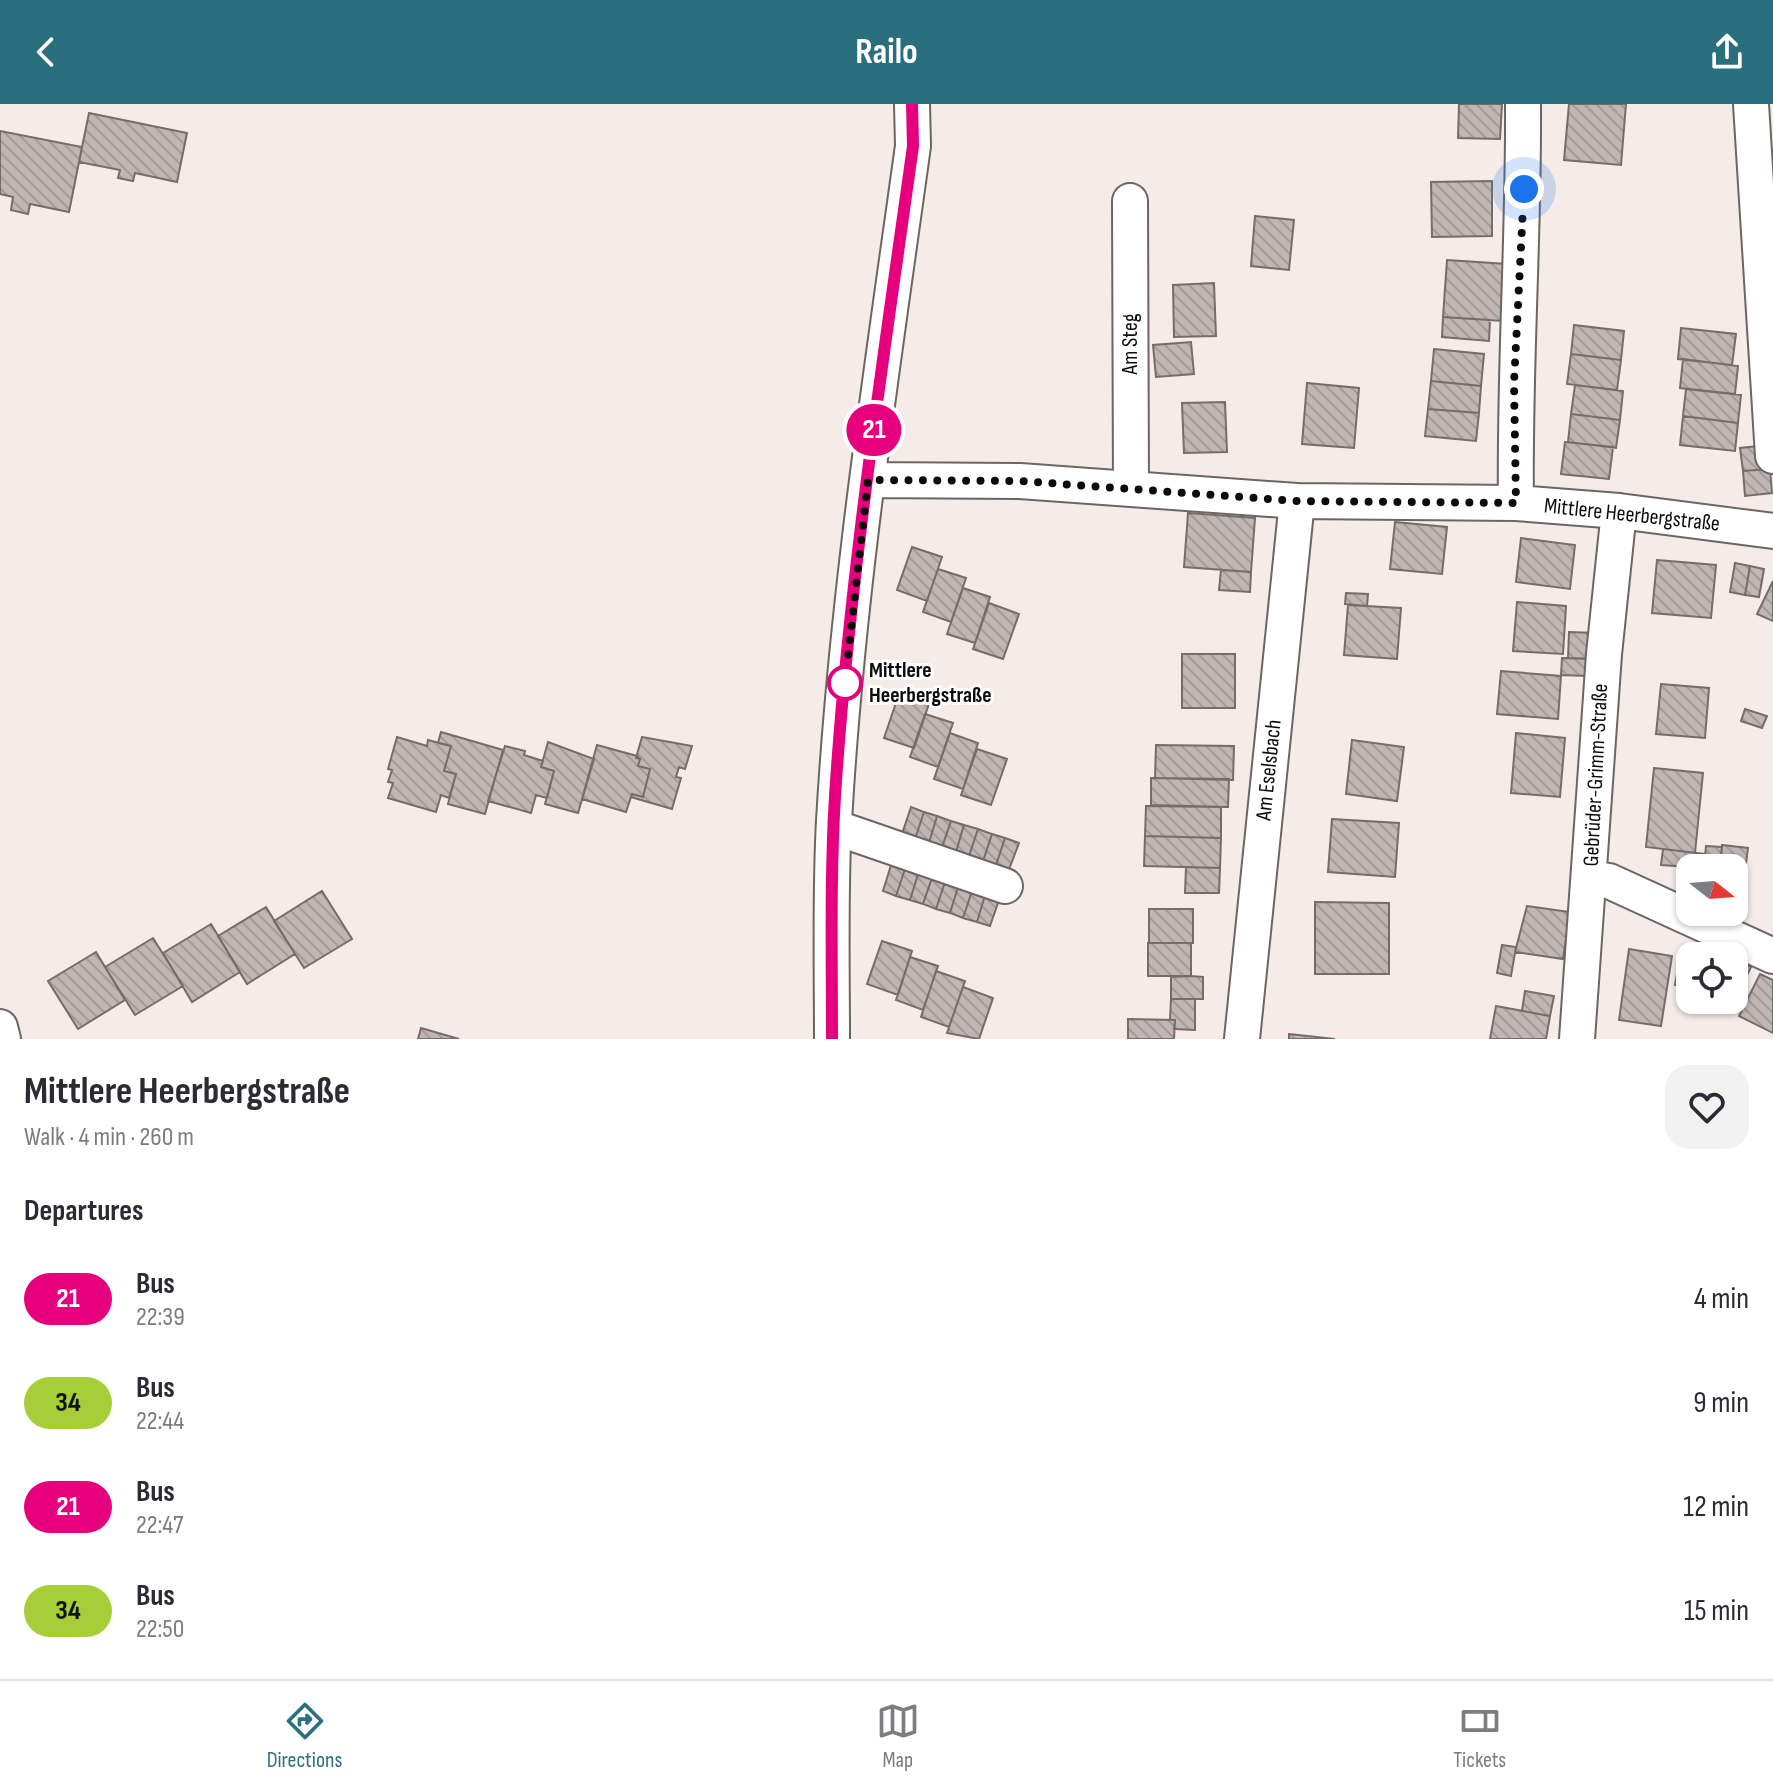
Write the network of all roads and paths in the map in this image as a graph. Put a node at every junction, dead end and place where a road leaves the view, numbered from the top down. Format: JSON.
{"nodes":[{"id":1,"x":912,"y":104,"type":"edge"},
{"id":2,"x":1523,"y":104,"type":"edge"},
{"id":3,"x":1751,"y":104,"type":"edge"},
{"id":4,"x":1130,"y":201,"type":"dead end"},
{"id":5,"x":1773,"y":456,"type":"edge"},
{"id":6,"x":868,"y":480,"type":"junction"},
{"id":7,"x":1131,"y":487,"type":"junction"},
{"id":8,"x":1297,"y":501,"type":"junction"},
{"id":9,"x":1516,"y":503,"type":"junction"},
{"id":10,"x":1619,"y":511,"type":"junction"},
{"id":11,"x":1773,"y":531,"type":"edge"},
{"id":12,"x":834,"y":827,"type":"junction"},
{"id":13,"x":1590,"y":878,"type":"junction"},
{"id":14,"x":1005,"y":886,"type":"dead end"},
{"id":15,"x":1773,"y":956,"type":"edge"},
{"id":16,"x":0,"y":1027,"type":"edge"},
{"id":17,"x":3,"y":1039,"type":"edge"},
{"id":18,"x":832,"y":1039,"type":"edge"},
{"id":19,"x":1242,"y":1039,"type":"edge"},
{"id":20,"x":1577,"y":1039,"type":"edge"}],
"edges":[{"from":1,"to":6,"type":"street"},
{"from":2,"to":9,"type":"street"},
{"from":3,"to":5,"type":"street"},
{"from":4,"to":7,"type":"street","name":"Am Steg"},
{"from":6,"to":7,"type":"street","name":"Mittlere Heerbergstraße"},
{"from":6,"to":12,"type":"street"},
{"from":7,"to":8,"type":"street","name":"Mittlere Heerbergstraße"},
{"from":8,"to":9,"type":"street","name":"Mittlere Heerbergstraße"},
{"from":8,"to":19,"type":"street","name":"Am Eselsbach"},
{"from":9,"to":10,"type":"street","name":"Mittlere Heerbergstraße"},
{"from":10,"to":11,"type":"street","name":"Mittlere Heerbergstraße"},
{"from":10,"to":13,"type":"street","name":"Gebrüder-Grimm-Straße"},
{"from":12,"to":14,"type":"street"},
{"from":12,"to":18,"type":"street"},
{"from":13,"to":15,"type":"street"},
{"from":13,"to":20,"type":"street","name":"Gebrüder-Grimm-Straße"},
{"from":16,"to":17,"type":"street"}]}
